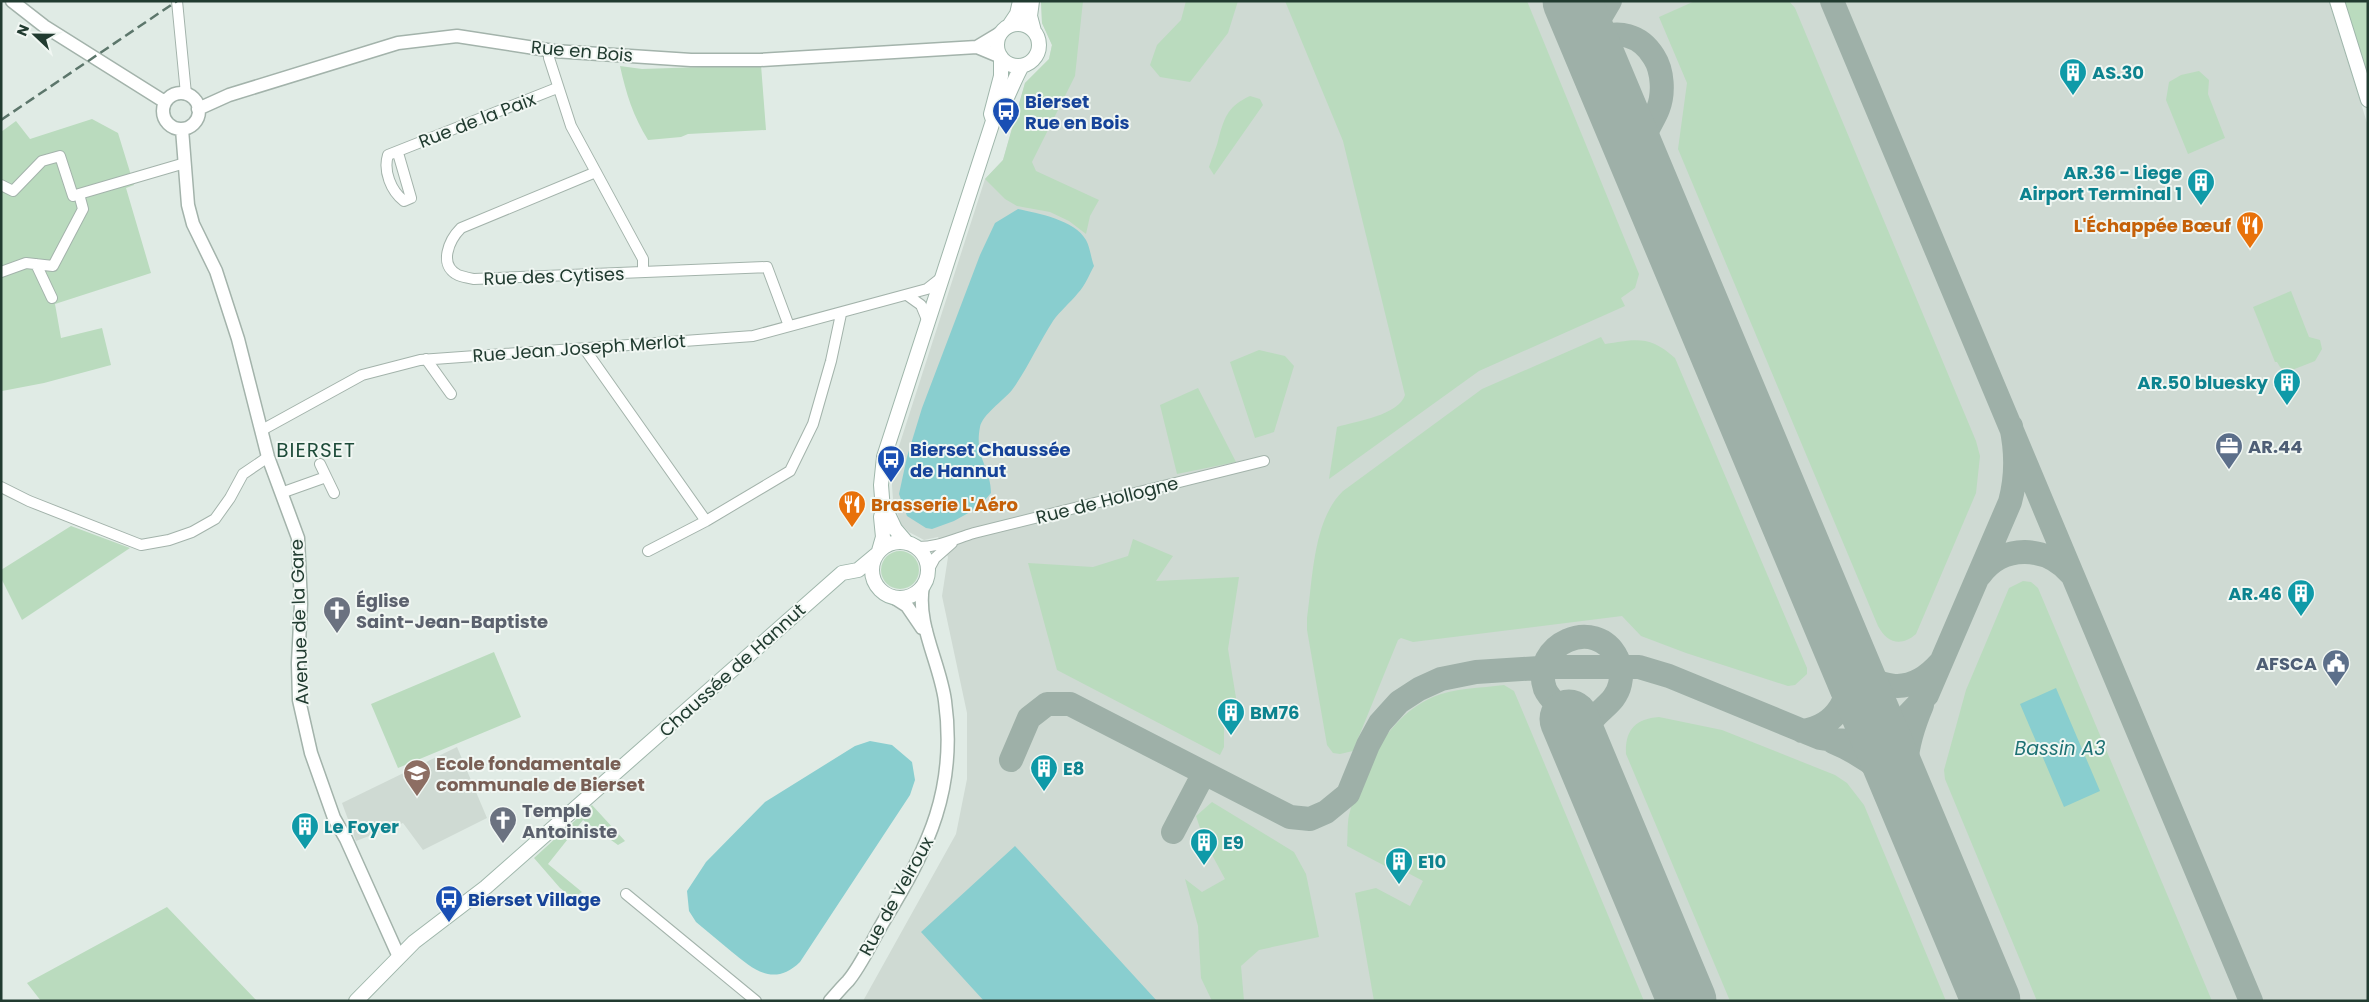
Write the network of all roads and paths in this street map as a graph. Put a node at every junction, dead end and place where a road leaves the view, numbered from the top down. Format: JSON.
{"nodes":[{"id":1,"x":12,"y":1,"type":"edge"},
{"id":2,"x":177,"y":1,"type":"edge"},
{"id":3,"x":1020,"y":1,"type":"edge"},
{"id":4,"x":1032,"y":1,"type":"edge"},
{"id":5,"x":2337,"y":1,"type":"edge"},
{"id":6,"x":1005,"y":29,"type":"junction"},
{"id":7,"x":1034,"y":31,"type":"junction"},
{"id":8,"x":977,"y":47,"type":"junction"},
{"id":9,"x":549,"y":50,"type":"junction"},
{"id":10,"x":1001,"y":57,"type":"junction"},
{"id":11,"x":1022,"y":66,"type":"junction"},
{"id":12,"x":557,"y":88,"type":"junction"},
{"id":13,"x":186,"y":94,"type":"junction"},
{"id":14,"x":2368,"y":100,"type":"edge"},
{"id":15,"x":165,"y":102,"type":"junction"},
{"id":16,"x":198,"y":109,"type":"junction"},
{"id":17,"x":993,"y":121,"type":"junction"},
{"id":18,"x":182,"y":129,"type":"junction"},
{"id":19,"x":398,"y":153,"type":"dead end"},
{"id":20,"x":185,"y":163,"type":"junction"},
{"id":21,"x":596,"y":172,"type":"junction"},
{"id":22,"x":1,"y":185,"type":"edge"},
{"id":23,"x":79,"y":194,"type":"junction"},
{"id":24,"x":36,"y":264,"type":"junction"},
{"id":25,"x":1,"y":272,"type":"edge"},
{"id":26,"x":643,"y":272,"type":"junction"},
{"id":27,"x":942,"y":277,"type":"junction"},
{"id":28,"x":907,"y":295,"type":"junction"},
{"id":29,"x":52,"y":298,"type":"dead end"},
{"id":30,"x":841,"y":314,"type":"junction"},
{"id":31,"x":928,"y":322,"type":"junction"},
{"id":32,"x":789,"y":326,"type":"junction"},
{"id":33,"x":584,"y":348,"type":"junction"},
{"id":34,"x":426,"y":359,"type":"junction"},
{"id":35,"x":452,"y":394,"type":"dead end"},
{"id":36,"x":262,"y":430,"type":"junction"},
{"id":37,"x":268,"y":457,"type":"junction"},
{"id":38,"x":1264,"y":461,"type":"dead end"},
{"id":39,"x":320,"y":464,"type":"dead end"},
{"id":40,"x":326,"y":477,"type":"junction"},
{"id":41,"x":1,"y":487,"type":"edge"},
{"id":42,"x":281,"y":493,"type":"junction"},
{"id":43,"x":334,"y":493,"type":"dead end"},
{"id":44,"x":884,"y":510,"type":"junction"},
{"id":45,"x":706,"y":521,"type":"junction"},
{"id":46,"x":952,"y":542,"type":"junction"},
{"id":47,"x":911,"y":545,"type":"junction"},
{"id":48,"x":648,"y":551,"type":"dead end"},
{"id":49,"x":878,"y":553,"type":"junction"},
{"id":50,"x":928,"y":571,"type":"junction"},
{"id":51,"x":839,"y":578,"type":"junction"},
{"id":52,"x":877,"y":586,"type":"junction"},
{"id":53,"x":923,"y":586,"type":"junction"},
{"id":54,"x":893,"y":597,"type":"junction"},
{"id":55,"x":926,"y":630,"type":"junction"},
{"id":56,"x":626,"y":894,"type":"dead end"},
{"id":57,"x":399,"y":957,"type":"junction"},
{"id":58,"x":847,"y":982,"type":"junction"},
{"id":59,"x":361,"y":999,"type":"edge"},
{"id":60,"x":756,"y":1001,"type":"edge"},
{"id":61,"x":830,"y":1001,"type":"edge"},
{"id":62,"x":840,"y":1001,"type":"edge"}],
"edges":[{"from":1,"to":15,"type":"street"},
{"from":2,"to":13,"type":"street"},
{"from":3,"to":6,"type":"main road"},
{"from":4,"to":7,"type":"main road"},
{"from":5,"to":14,"type":"main road"},
{"from":6,"to":7,"type":"main road"},
{"from":6,"to":8,"type":"street","name":"Rue en Bois"},
{"from":6,"to":10,"type":"main road"},
{"from":7,"to":11,"type":"main road"},
{"from":8,"to":9,"type":"street","name":"Rue en Bois"},
{"from":8,"to":10,"type":"street","name":"Rue en Bois"},
{"from":9,"to":12,"type":"street"},
{"from":9,"to":16,"type":"street","name":"Rue en Bois"},
{"from":10,"to":11,"type":"main road"},
{"from":10,"to":17,"type":"main road"},
{"from":11,"to":17,"type":"main road"},
{"from":12,"to":19,"type":"street","name":"Rue de la Paix"},
{"from":12,"to":21,"type":"street"},
{"from":13,"to":15,"type":"street"},
{"from":13,"to":16,"type":"street"},
{"from":15,"to":18,"type":"street"},
{"from":16,"to":18,"type":"street"},
{"from":17,"to":27,"type":"main road"},
{"from":18,"to":20,"type":"street","name":"Avenue de la Gare"},
{"from":20,"to":23,"type":"street"},
{"from":20,"to":36,"type":"street","name":"Avenue de la Gare"},
{"from":21,"to":26,"type":"street"},
{"from":21,"to":26,"type":"street","name":"Rue des Cytises"},
{"from":22,"to":23,"type":"street"},
{"from":23,"to":24,"type":"street"},
{"from":24,"to":25,"type":"street"},
{"from":24,"to":29,"type":"street"},
{"from":26,"to":32,"type":"street"},
{"from":27,"to":28,"type":"street","name":"Rue Jean Joseph Merlot"},
{"from":27,"to":31,"type":"main road"},
{"from":28,"to":30,"type":"street","name":"Rue Jean Joseph Merlot"},
{"from":28,"to":31,"type":"street"},
{"from":30,"to":32,"type":"street","name":"Rue Jean Joseph Merlot"},
{"from":30,"to":45,"type":"street"},
{"from":31,"to":44,"type":"main road"},
{"from":32,"to":33,"type":"street","name":"Rue Jean Joseph Merlot"},
{"from":33,"to":34,"type":"street","name":"Rue Jean Joseph Merlot"},
{"from":33,"to":45,"type":"street"},
{"from":34,"to":35,"type":"street"},
{"from":34,"to":36,"type":"street","name":"Rue Jean Joseph Merlot"},
{"from":36,"to":37,"type":"street","name":"Avenue de la Gare"},
{"from":37,"to":41,"type":"street"},
{"from":37,"to":42,"type":"street","name":"Avenue de la Gare"},
{"from":38,"to":46,"type":"street","name":"Rue de Hollogne"},
{"from":39,"to":40,"type":"street"},
{"from":40,"to":42,"type":"street"},
{"from":40,"to":43,"type":"street"},
{"from":42,"to":57,"type":"street","name":"Avenue de la Gare"},
{"from":44,"to":47,"type":"main road"},
{"from":44,"to":49,"type":"main road"},
{"from":45,"to":48,"type":"street"},
{"from":46,"to":47,"type":"street","name":"Rue de Hollogne"},
{"from":46,"to":50,"type":"street","name":"Rue de Hollogne"},
{"from":47,"to":49,"type":"main road"},
{"from":47,"to":50,"type":"main road"},
{"from":49,"to":51,"type":"main road","name":"Chaussée de Hannut"},
{"from":49,"to":52,"type":"main road"},
{"from":50,"to":53,"type":"main road"},
{"from":51,"to":52,"type":"main road"},
{"from":51,"to":57,"type":"main road","name":"Chaussée de Hannut"},
{"from":52,"to":54,"type":"main road"},
{"from":53,"to":54,"type":"main road"},
{"from":53,"to":55,"type":"street","name":"Rue de Velroux"},
{"from":54,"to":55,"type":"street","name":"Rue de Velroux"},
{"from":55,"to":58,"type":"street","name":"Rue de Velroux"},
{"from":56,"to":60,"type":"street"},
{"from":57,"to":59,"type":"main road","name":"Chaussée de Hannut"},
{"from":58,"to":61,"type":"street","name":"Rue de Velroux"},
{"from":58,"to":62,"type":"street","name":"Rue de Velroux"}]}
